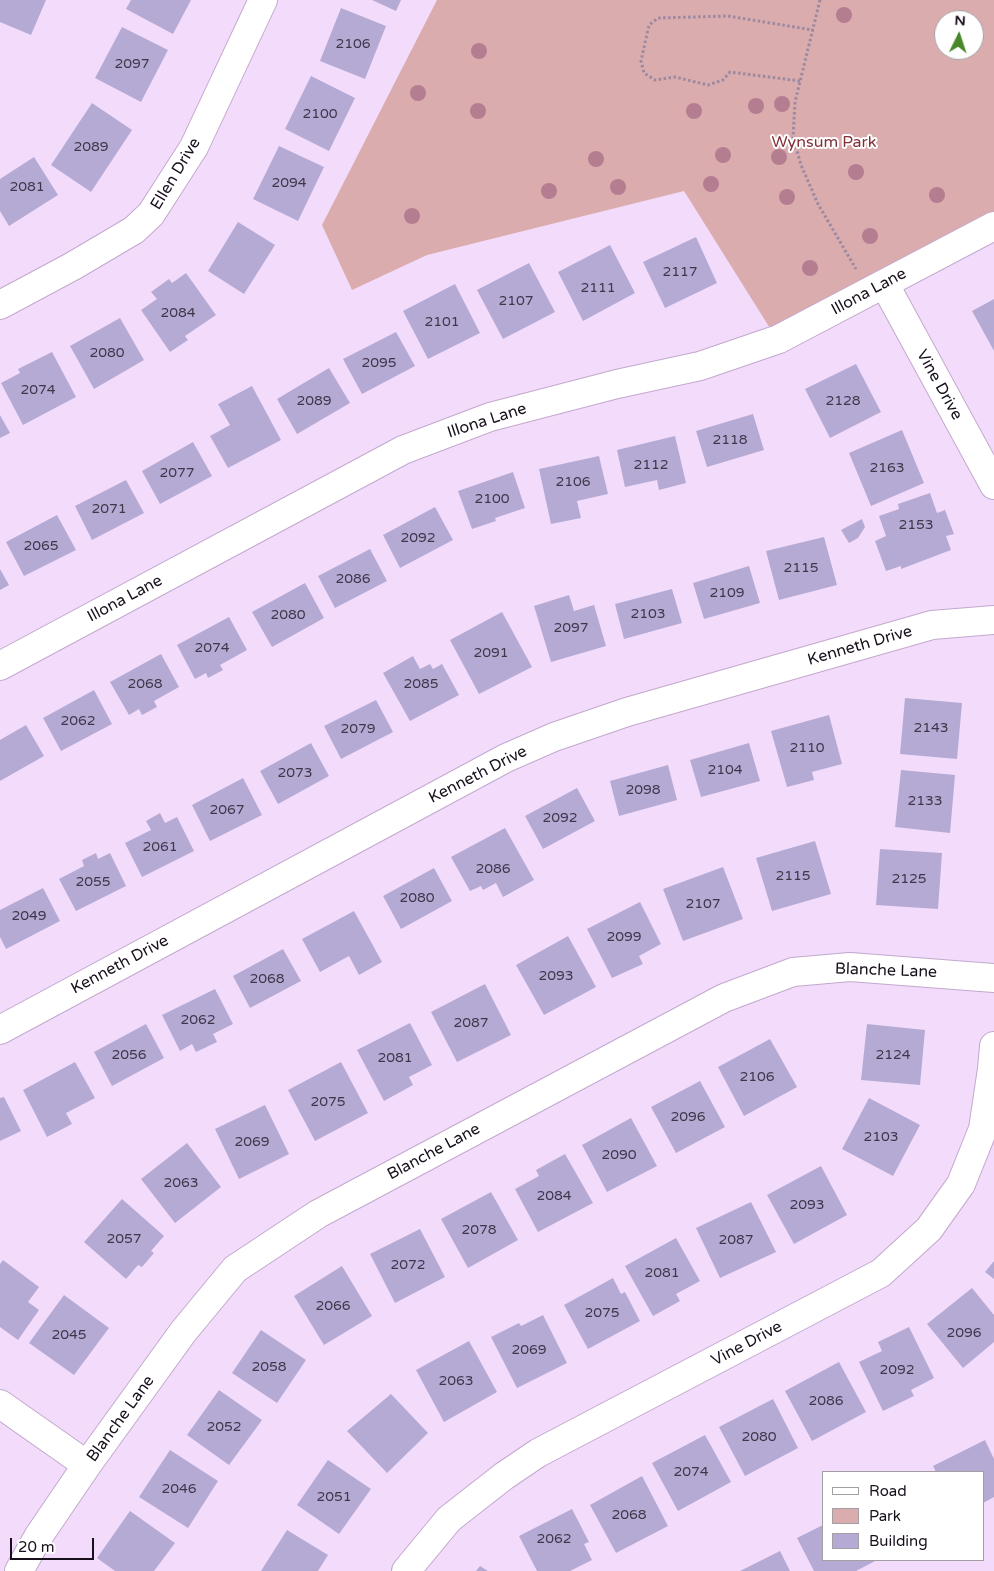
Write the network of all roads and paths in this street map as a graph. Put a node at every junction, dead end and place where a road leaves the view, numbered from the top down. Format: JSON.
{"nodes":[{"id":1,"x":263,"y":0,"type":"edge"},
{"id":2,"x":820,"y":0,"type":"edge"},
{"id":3,"x":813,"y":30,"type":"junction"},
{"id":4,"x":800,"y":81,"type":"junction"},
{"id":5,"x":994,"y":226,"type":"edge"},
{"id":6,"x":877,"y":288,"type":"junction"},
{"id":7,"x":0,"y":305,"type":"edge"},
{"id":8,"x":994,"y":485,"type":"edge"},
{"id":9,"x":994,"y":620,"type":"edge"},
{"id":10,"x":0,"y":666,"type":"edge"},
{"id":11,"x":994,"y":978,"type":"edge"},
{"id":12,"x":0,"y":1030,"type":"edge"},
{"id":13,"x":994,"y":1046,"type":"edge"},
{"id":14,"x":0,"y":1404,"type":"edge"},
{"id":15,"x":87,"y":1465,"type":"junction"},
{"id":16,"x":18,"y":1571,"type":"edge"},
{"id":17,"x":406,"y":1571,"type":"edge"}],
"edges":[{"from":1,"to":7,"type":"street","name":"Ellen Drive"},
{"from":2,"to":3,"type":"path"},
{"from":3,"to":4,"type":"path"},
{"from":3,"to":4,"type":"path"},
{"from":4,"to":6,"type":"path"},
{"from":5,"to":6,"type":"street","name":"Illona Lane"},
{"from":6,"to":8,"type":"street","name":"Vine Drive"},
{"from":6,"to":10,"type":"street","name":"Illona Lane"},
{"from":9,"to":12,"type":"street","name":"Kenneth Drive"},
{"from":11,"to":15,"type":"street","name":"Blanche Lane"},
{"from":13,"to":17,"type":"street","name":"Vine Drive"},
{"from":14,"to":15,"type":"street"},
{"from":15,"to":16,"type":"street","name":"Blanche Lane"}]}
